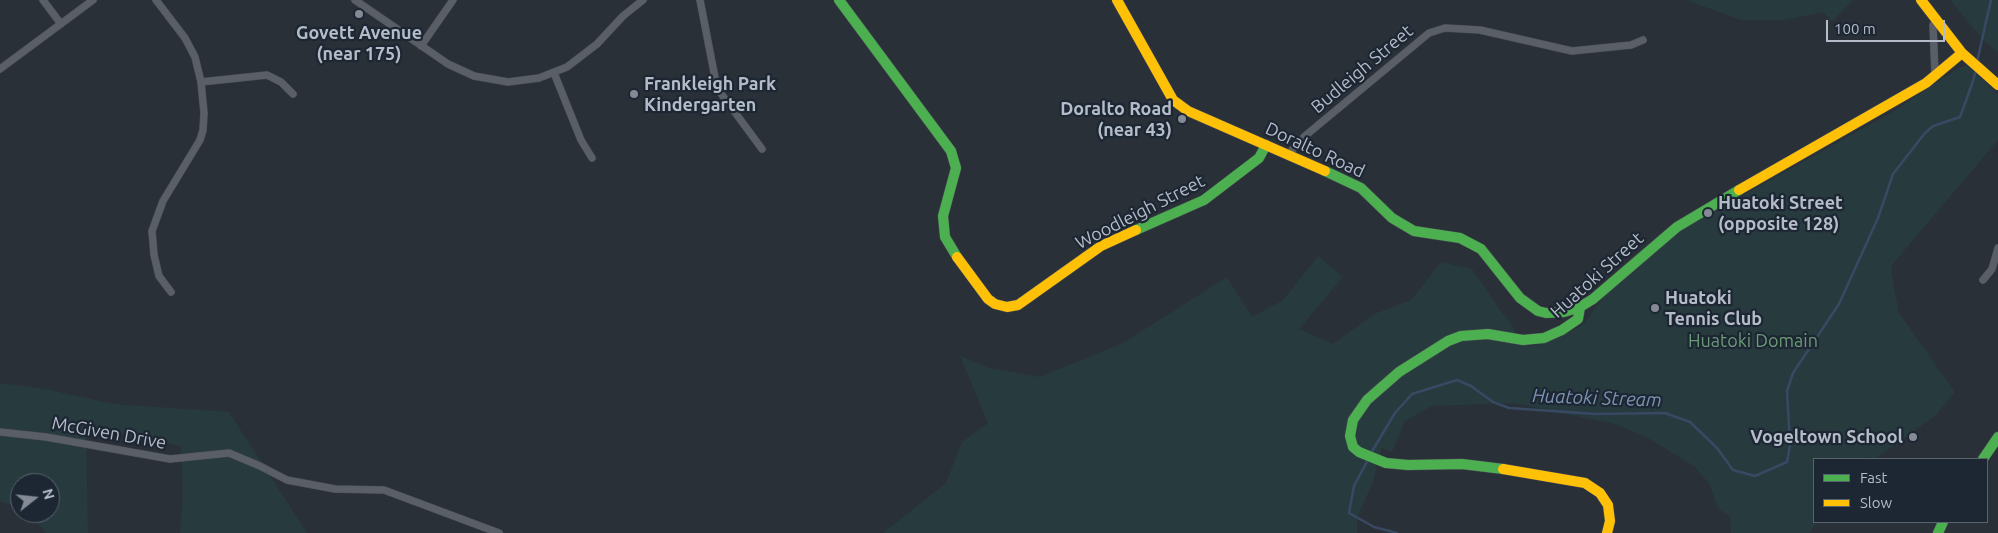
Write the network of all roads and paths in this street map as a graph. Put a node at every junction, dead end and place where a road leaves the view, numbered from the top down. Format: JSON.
{"nodes":[{"id":1,"x":43,"y":0,"type":"edge"},
{"id":2,"x":93,"y":0,"type":"edge"},
{"id":3,"x":156,"y":0,"type":"edge"},
{"id":4,"x":355,"y":0,"type":"edge"},
{"id":5,"x":453,"y":0,"type":"edge"},
{"id":6,"x":643,"y":0,"type":"edge"},
{"id":7,"x":700,"y":0,"type":"edge"},
{"id":8,"x":839,"y":0,"type":"edge"},
{"id":9,"x":1117,"y":0,"type":"edge"},
{"id":10,"x":1920,"y":0,"type":"edge"},
{"id":11,"x":633,"y":2,"type":"edge"},
{"id":12,"x":1936,"y":21,"type":"junction"},
{"id":13,"x":61,"y":24,"type":"junction"},
{"id":14,"x":1643,"y":40,"type":"dead end"},
{"id":15,"x":422,"y":46,"type":"junction"},
{"id":16,"x":1966,"y":56,"type":"junction"},
{"id":17,"x":0,"y":70,"type":"edge"},
{"id":18,"x":554,"y":73,"type":"junction"},
{"id":19,"x":1936,"y":74,"type":"junction"},
{"id":20,"x":201,"y":82,"type":"junction"},
{"id":21,"x":1998,"y":85,"type":"edge"},
{"id":22,"x":292,"y":94,"type":"dead end"},
{"id":23,"x":1266,"y":145,"type":"junction"},
{"id":24,"x":762,"y":149,"type":"dead end"},
{"id":25,"x":1290,"y":156,"type":"junction"},
{"id":26,"x":592,"y":158,"type":"dead end"},
{"id":27,"x":1998,"y":248,"type":"edge"},
{"id":28,"x":1983,"y":280,"type":"dead end"},
{"id":29,"x":171,"y":292,"type":"dead end"},
{"id":30,"x":1580,"y":307,"type":"junction"},
{"id":31,"x":0,"y":432,"type":"edge"},
{"id":32,"x":1998,"y":437,"type":"edge"},
{"id":33,"x":1984,"y":458,"type":"edge"},
{"id":34,"x":499,"y":533,"type":"edge"},
{"id":35,"x":1607,"y":533,"type":"edge"}],
"edges":[{"from":1,"to":13,"type":"street"},
{"from":2,"to":13,"type":"street"},
{"from":3,"to":20,"type":"street"},
{"from":4,"to":15,"type":"street"},
{"from":5,"to":15,"type":"street"},
{"from":6,"to":11,"type":"street"},
{"from":7,"to":24,"type":"street"},
{"from":8,"to":23,"type":"street","name":"Woodleigh Street"},
{"from":9,"to":23,"type":"street","name":"Doralto Road"},
{"from":10,"to":12,"type":"street"},
{"from":11,"to":18,"type":"street"},
{"from":12,"to":16,"type":"street"},
{"from":12,"to":19,"type":"street"},
{"from":13,"to":17,"type":"street"},
{"from":14,"to":25,"type":"street","name":"Budleigh Street"},
{"from":15,"to":18,"type":"street"},
{"from":16,"to":19,"type":"street","name":"Huatoki Street"},
{"from":16,"to":21,"type":"street"},
{"from":18,"to":26,"type":"street"},
{"from":19,"to":30,"type":"street","name":"Huatoki Street"},
{"from":20,"to":22,"type":"street"},
{"from":20,"to":29,"type":"street"},
{"from":23,"to":25,"type":"street","name":"Doralto Road"},
{"from":25,"to":30,"type":"street","name":"Doralto Road"},
{"from":27,"to":28,"type":"street"},
{"from":30,"to":35,"type":"street","name":"Huatoki Street"},
{"from":31,"to":34,"type":"street","name":"McGiven Drive"},
{"from":32,"to":33,"type":"street"}]}
